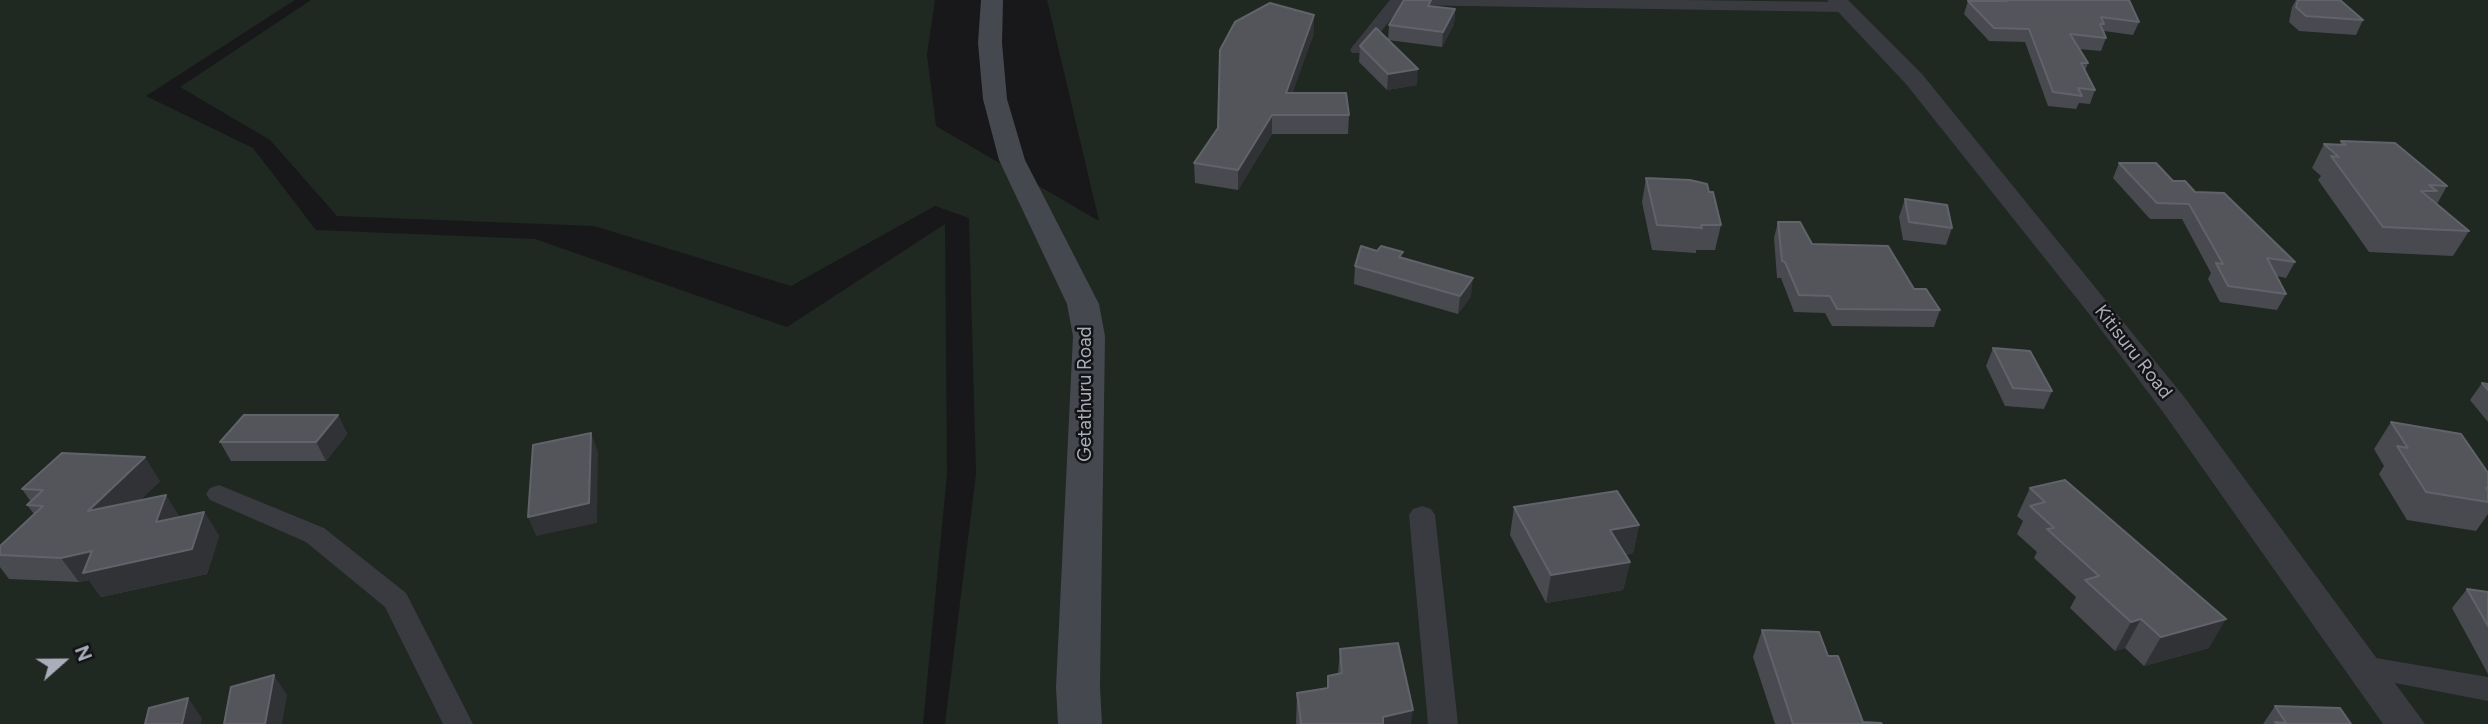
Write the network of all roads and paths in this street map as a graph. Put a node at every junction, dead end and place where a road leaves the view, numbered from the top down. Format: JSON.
{"nodes":[{"id":1,"x":992,"y":0,"type":"edge"},
{"id":2,"x":1399,"y":0,"type":"edge"},
{"id":3,"x":1840,"y":3,"type":"edge"},
{"id":4,"x":1358,"y":50,"type":"edge"},
{"id":5,"x":219,"y":494,"type":"dead end"},
{"id":6,"x":1422,"y":515,"type":"dead end"},
{"id":7,"x":2364,"y":667,"type":"junction"},
{"id":8,"x":2488,"y":689,"type":"edge"},
{"id":9,"x":458,"y":724,"type":"edge"},
{"id":10,"x":1080,"y":724,"type":"edge"},
{"id":11,"x":1443,"y":724,"type":"edge"},
{"id":12,"x":2405,"y":724,"type":"edge"}],
"edges":[{"from":1,"to":10,"type":"main road","name":"Getathuru Road"},
{"from":2,"to":3,"type":"street"},
{"from":2,"to":4,"type":"street"},
{"from":3,"to":7,"type":"street","name":"Kitisuru Road"},
{"from":5,"to":9,"type":"street"},
{"from":6,"to":11,"type":"street"},
{"from":7,"to":8,"type":"street"},
{"from":7,"to":12,"type":"street","name":"Kitisuru Road"}]}
